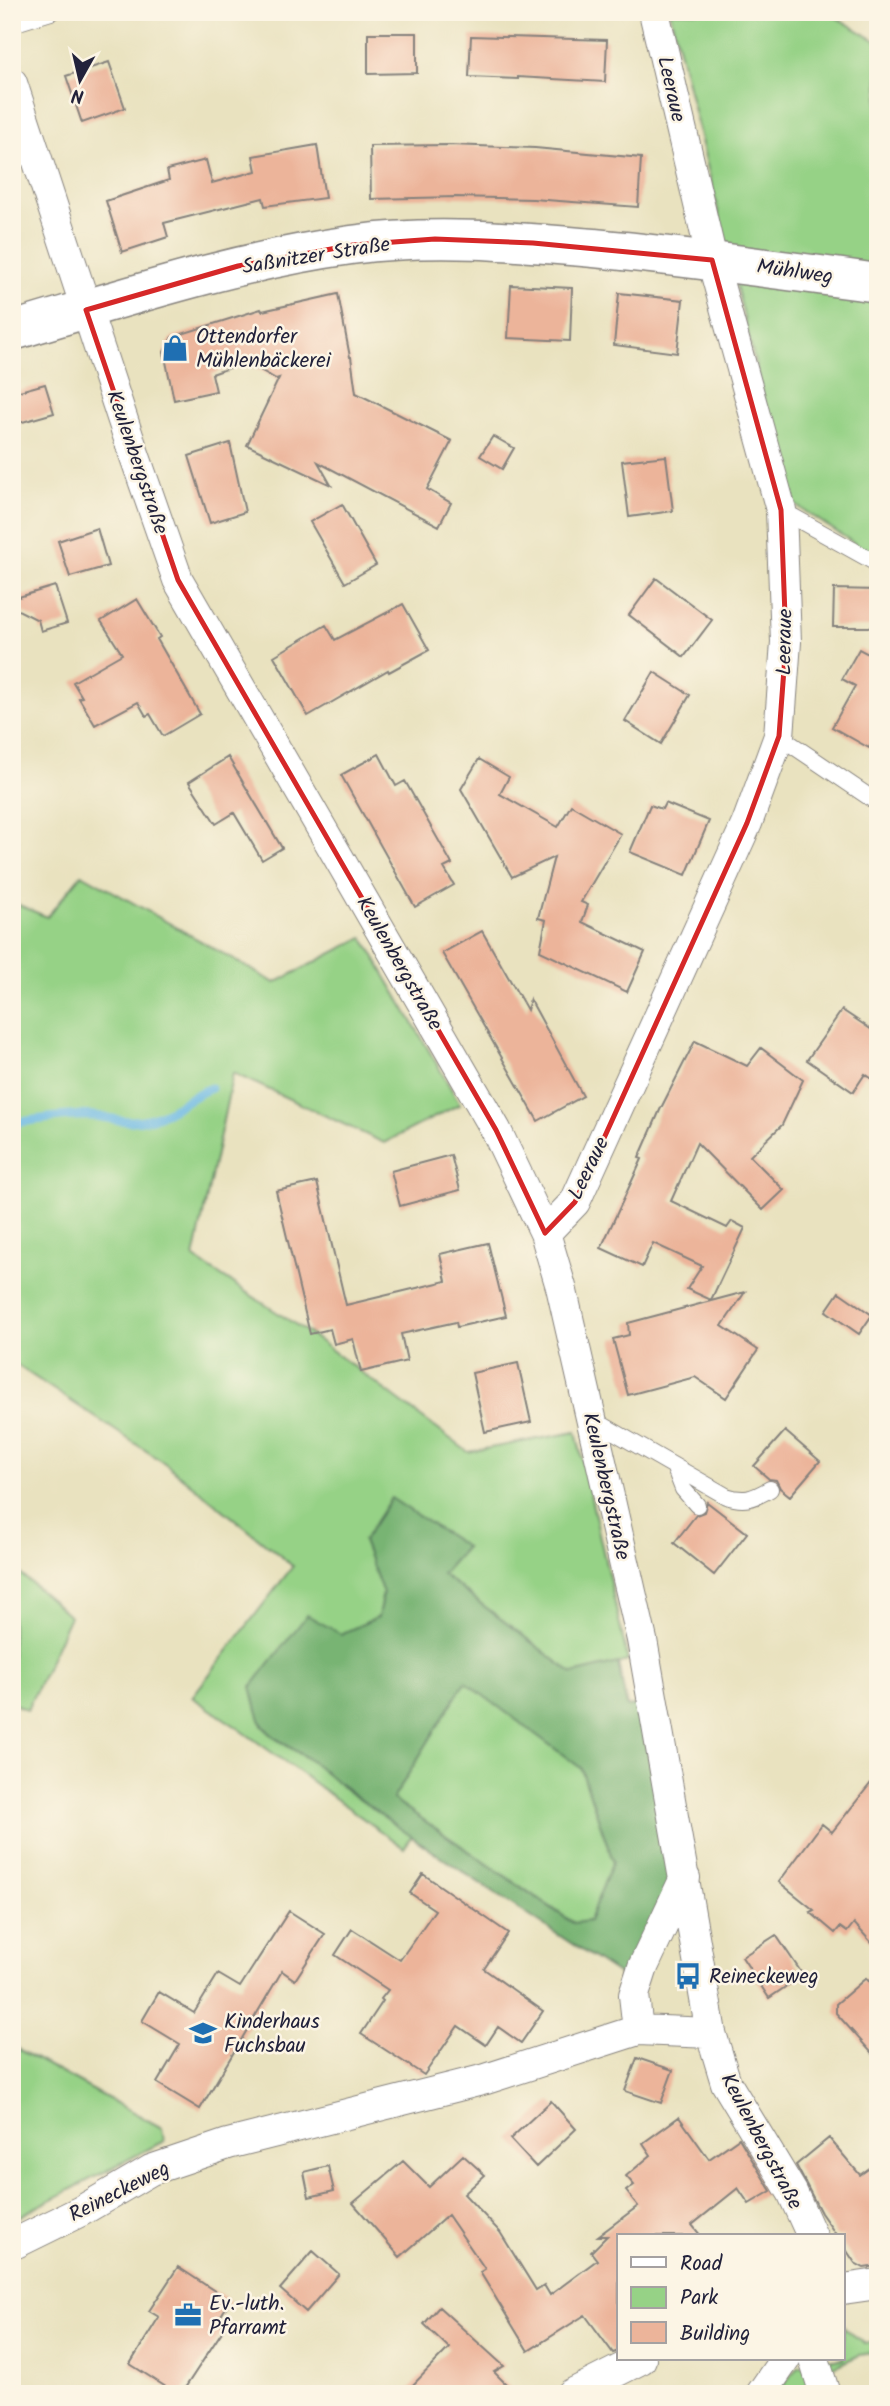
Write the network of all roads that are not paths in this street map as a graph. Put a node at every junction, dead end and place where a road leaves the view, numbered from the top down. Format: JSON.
{"nodes":[{"id":1,"x":51,"y":12,"type":"edge"},
{"id":2,"x":654,"y":12,"type":"edge"},
{"id":3,"x":12,"y":24,"type":"edge"},
{"id":4,"x":12,"y":83,"type":"edge"},
{"id":5,"x":712,"y":260,"type":"junction"},
{"id":6,"x":878,"y":283,"type":"edge"},
{"id":7,"x":86,"y":310,"type":"junction"},
{"id":8,"x":12,"y":331,"type":"edge"},
{"id":9,"x":781,"y":510,"type":"junction"},
{"id":10,"x":878,"y":564,"type":"edge"},
{"id":11,"x":779,"y":736,"type":"junction"},
{"id":12,"x":878,"y":803,"type":"edge"},
{"id":13,"x":545,"y":1233,"type":"junction"},
{"id":14,"x":592,"y":1419,"type":"junction"},
{"id":15,"x":674,"y":1466,"type":"junction"},
{"id":16,"x":770,"y":1489,"type":"dead end"},
{"id":17,"x":697,"y":1505,"type":"dead end"},
{"id":18,"x":685,"y":1878,"type":"junction"},
{"id":19,"x":638,"y":2030,"type":"junction"},
{"id":20,"x":711,"y":2033,"type":"junction"},
{"id":21,"x":811,"y":2234,"type":"edge"},
{"id":22,"x":16,"y":2243,"type":"dead end"},
{"id":23,"x":878,"y":2284,"type":"edge"},
{"id":24,"x":844,"y":2288,"type":"edge"},
{"id":25,"x":639,"y":2360,"type":"edge"},
{"id":26,"x":784,"y":2360,"type":"edge"},
{"id":27,"x":814,"y":2360,"type":"edge"},
{"id":28,"x":572,"y":2394,"type":"edge"},
{"id":29,"x":761,"y":2394,"type":"edge"},
{"id":30,"x":825,"y":2394,"type":"edge"}],
"edges":[{"from":1,"to":3,"type":"lane"},
{"from":2,"to":5,"type":"street","name":"Leeraue"},
{"from":4,"to":7,"type":"street","name":"Keulenbergstraße"},
{"from":5,"to":6,"type":"street","name":"Mühlweg"},
{"from":5,"to":7,"type":"street","name":"Saßnitzer Straße"},
{"from":5,"to":9,"type":"street","name":"Leeraue"},
{"from":7,"to":8,"type":"street","name":"Saßnitzer Straße"},
{"from":7,"to":13,"type":"street","name":"Keulenbergstraße"},
{"from":9,"to":10,"type":"lane"},
{"from":9,"to":11,"type":"street","name":"Leeraue"},
{"from":11,"to":12,"type":"lane"},
{"from":11,"to":13,"type":"street","name":"Leeraue"},
{"from":13,"to":14,"type":"street","name":"Keulenbergstraße"},
{"from":14,"to":15,"type":"lane"},
{"from":14,"to":18,"type":"street","name":"Keulenbergstraße"},
{"from":15,"to":16,"type":"lane"},
{"from":15,"to":17,"type":"lane"},
{"from":18,"to":19,"type":"street"},
{"from":18,"to":20,"type":"street","name":"Keulenbergstraße"},
{"from":19,"to":20,"type":"street","name":"Reineckeweg"},
{"from":19,"to":22,"type":"street","name":"Reineckeweg"},
{"from":20,"to":21,"type":"street","name":"Keulenbergstraße"},
{"from":23,"to":24,"type":"street"},
{"from":25,"to":28,"type":"street"},
{"from":26,"to":29,"type":"street"},
{"from":27,"to":30,"type":"street"}]}
